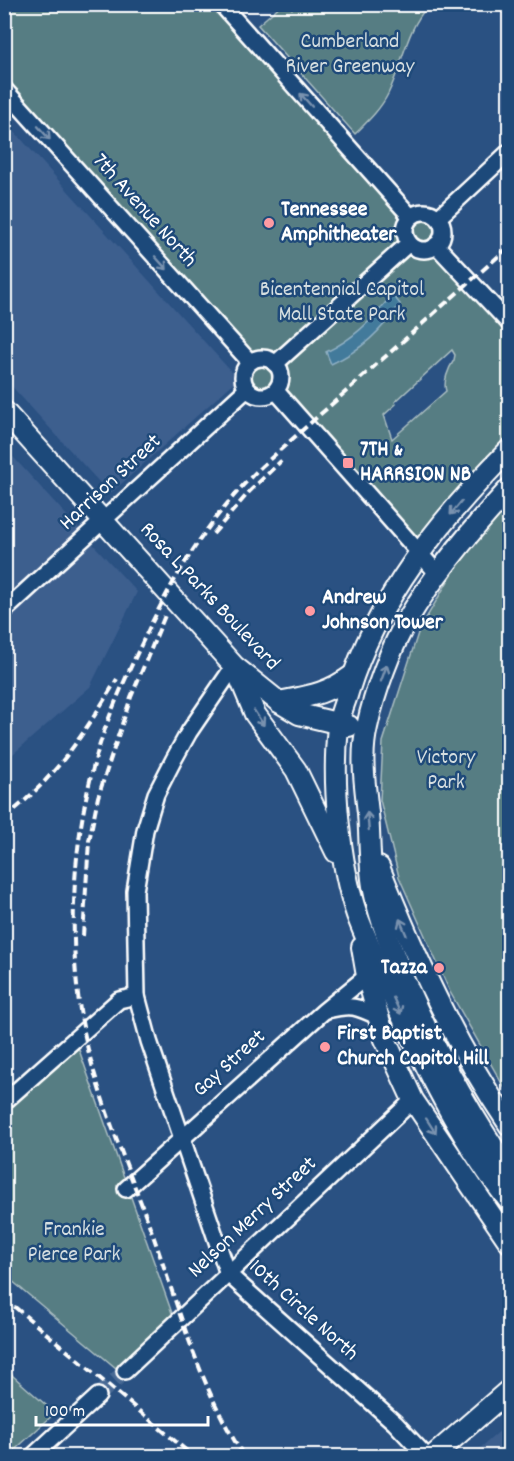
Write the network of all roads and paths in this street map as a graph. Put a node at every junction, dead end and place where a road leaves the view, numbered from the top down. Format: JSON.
{"nodes":[{"id":1,"x":221,"y":4,"type":"edge"},
{"id":2,"x":4,"y":89,"type":"edge"},
{"id":3,"x":510,"y":151,"type":"edge"},
{"id":4,"x":411,"y":217,"type":"junction"},
{"id":5,"x":438,"y":218,"type":"junction"},
{"id":6,"x":409,"y":243,"type":"junction"},
{"id":7,"x":436,"y":245,"type":"junction"},
{"id":8,"x":510,"y":324,"type":"edge"},
{"id":9,"x":250,"y":362,"type":"junction"},
{"id":10,"x":275,"y":364,"type":"junction"},
{"id":11,"x":247,"y":389,"type":"junction"},
{"id":12,"x":276,"y":391,"type":"junction"},
{"id":13,"x":4,"y":411,"type":"edge"},
{"id":14,"x":510,"y":449,"type":"edge"},
{"id":15,"x":510,"y":488,"type":"edge"},
{"id":16,"x":104,"y":520,"type":"junction"},
{"id":17,"x":420,"y":554,"type":"junction"},
{"id":18,"x":438,"y":574,"type":"junction"},
{"id":19,"x":4,"y":611,"type":"edge"},
{"id":20,"x":234,"y":666,"type":"junction"},
{"id":21,"x":353,"y":675,"type":"junction"},
{"id":22,"x":279,"y":702,"type":"junction"},
{"id":23,"x":338,"y":725,"type":"junction"},
{"id":24,"x":366,"y":728,"type":"junction"},
{"id":25,"x":370,"y":846,"type":"junction"},
{"id":26,"x":351,"y":891,"type":"junction"},
{"id":27,"x":357,"y":914,"type":"junction"},
{"id":28,"x":367,"y":976,"type":"junction"},
{"id":29,"x":137,"y":996,"type":"junction"},
{"id":30,"x":324,"y":1011,"type":"junction"},
{"id":31,"x":379,"y":1017,"type":"junction"},
{"id":32,"x":414,"y":1100,"type":"junction"},
{"id":33,"x":4,"y":1102,"type":"edge"},
{"id":34,"x":510,"y":1126,"type":"edge"},
{"id":35,"x":181,"y":1140,"type":"junction"},
{"id":36,"x":510,"y":1172,"type":"edge"},
{"id":37,"x":126,"y":1189,"type":"dead end"},
{"id":38,"x":510,"y":1202,"type":"edge"},
{"id":39,"x":508,"y":1243,"type":"edge"},
{"id":40,"x":228,"y":1274,"type":"junction"},
{"id":41,"x":125,"y":1371,"type":"tunnel mouth"},
{"id":42,"x":510,"y":1377,"type":"edge"},
{"id":43,"x":510,"y":1389,"type":"edge"},
{"id":44,"x":98,"y":1396,"type":"tunnel mouth"},
{"id":45,"x":493,"y":1404,"type":"junction"},
{"id":46,"x":33,"y":1456,"type":"edge"},
{"id":47,"x":426,"y":1456,"type":"edge"},
{"id":48,"x":433,"y":1456,"type":"edge"}],
"edges":[{"from":4,"to":1,"type":"street","one_way":true},
{"from":2,"to":9,"type":"street","name":"7th Avenue North","one_way":true},
{"from":3,"to":5,"type":"street"},
{"from":4,"to":5,"type":"street"},
{"from":4,"to":6,"type":"street"},
{"from":5,"to":7,"type":"street"},
{"from":6,"to":7,"type":"street"},
{"from":6,"to":10,"type":"street"},
{"from":7,"to":8,"type":"street"},
{"from":9,"to":10,"type":"street"},
{"from":9,"to":11,"type":"street"},
{"from":10,"to":12,"type":"street"},
{"from":11,"to":12,"type":"street"},
{"from":11,"to":16,"type":"street","name":"Harrison Street"},
{"from":12,"to":17,"type":"street"},
{"from":13,"to":16,"type":"main road","name":"Rosa L Parks Boulevard"},
{"from":14,"to":17,"type":"main road","one_way":true},
{"from":15,"to":18,"type":"main road"},
{"from":16,"to":19,"type":"street","name":"Harrison Street"},
{"from":16,"to":20,"type":"main road","name":"Rosa L Parks Boulevard"},
{"from":17,"to":18,"type":"street"},
{"from":17,"to":21,"type":"main road"},
{"from":24,"to":18,"type":"main road","one_way":true},
{"from":20,"to":22,"type":"main road","name":"Rosa L Parks Boulevard"},
{"from":20,"to":26,"type":"main road","one_way":true},
{"from":20,"to":29,"type":"street","name":"10th Circle North"},
{"from":21,"to":22,"type":"main road"},
{"from":21,"to":23,"type":"main road"},
{"from":22,"to":23,"type":"main road","name":"Rosa L Parks Boulevard"},
{"from":23,"to":24,"type":"main road"},
{"from":23,"to":26,"type":"main road"},
{"from":25,"to":24,"type":"main road","one_way":true},
{"from":34,"to":25,"type":"main road","one_way":true},
{"from":25,"to":36,"type":"main road"},
{"from":26,"to":27,"type":"main road"},
{"from":27,"to":28,"type":"main road"},
{"from":27,"to":38,"type":"main road","one_way":true},
{"from":28,"to":30,"type":"street","name":"Gay Street"},
{"from":28,"to":31,"type":"main road"},
{"from":29,"to":33,"type":"street"},
{"from":29,"to":35,"type":"street","name":"10th Circle North"},
{"from":30,"to":31,"type":"street"},
{"from":30,"to":35,"type":"street","name":"Gay Street"},
{"from":31,"to":32,"type":"main road"},
{"from":32,"to":39,"type":"main road","one_way":true},
{"from":32,"to":40,"type":"street","name":"Nelson Merry Street"},
{"from":35,"to":37,"type":"street","name":"Gay Street"},
{"from":35,"to":40,"type":"street","name":"10th Circle North"},
{"from":40,"to":41,"type":"street","name":"Nelson Merry Street"},
{"from":40,"to":47,"type":"street","name":"10th Circle North"},
{"from":42,"to":45,"type":"main road"},
{"from":43,"to":45,"type":"main road"},
{"from":44,"to":46,"type":"street"},
{"from":45,"to":48,"type":"main road"}]}
